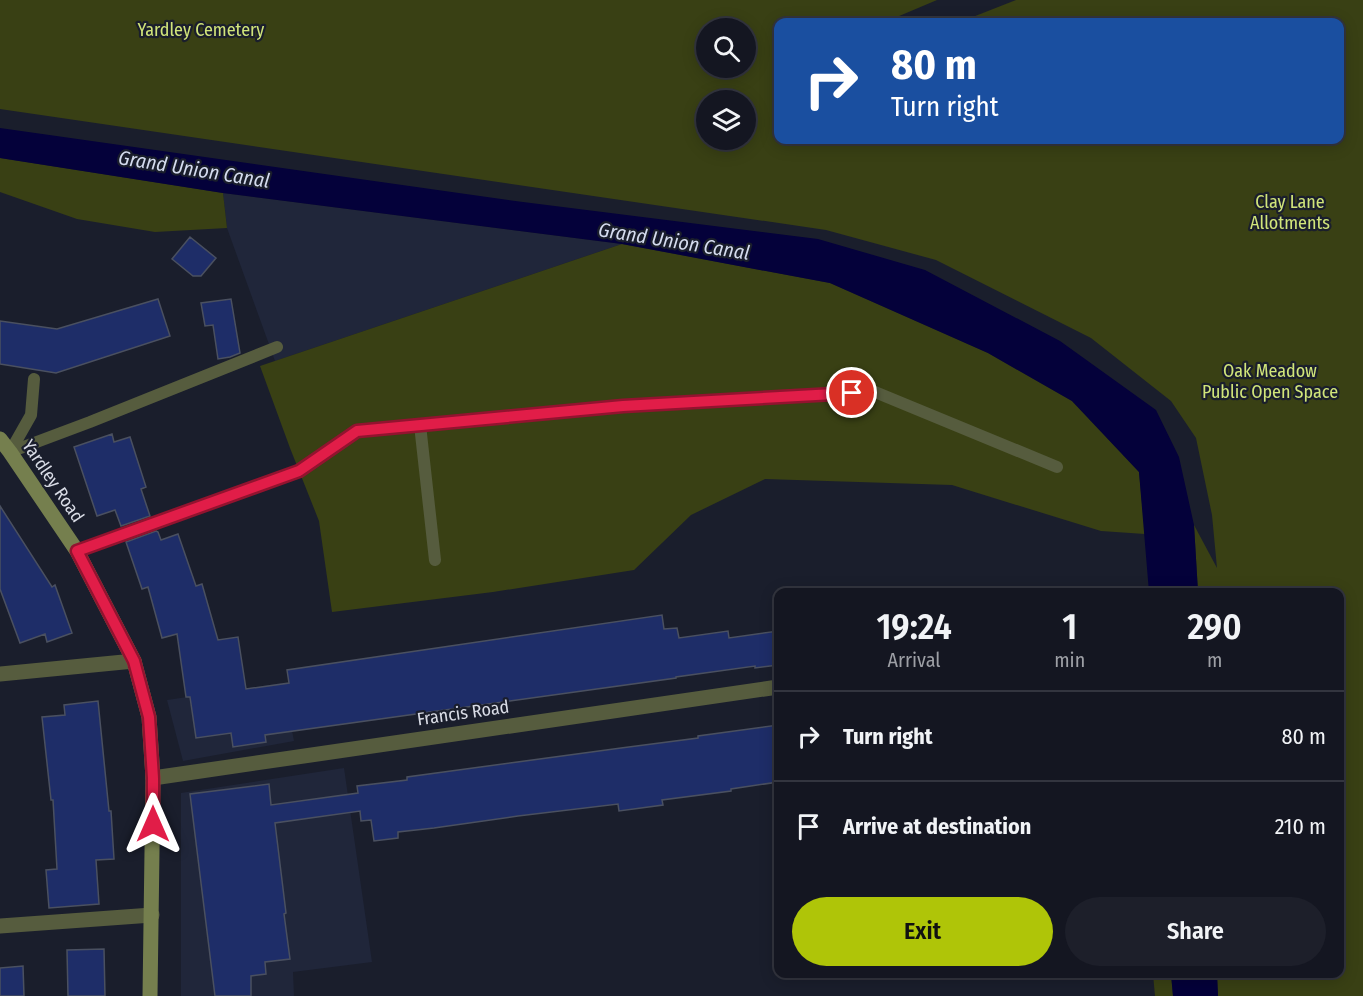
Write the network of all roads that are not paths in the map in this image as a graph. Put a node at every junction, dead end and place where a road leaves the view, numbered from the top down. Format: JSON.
{"nodes":[{"id":1,"x":277,"y":347,"type":"dead end"},
{"id":2,"x":34,"y":379,"type":"dead end"},
{"id":3,"x":420,"y":425,"type":"junction"},
{"id":4,"x":0,"y":439,"type":"edge"},
{"id":5,"x":10,"y":452,"type":"junction"},
{"id":6,"x":1057,"y":467,"type":"dead end"},
{"id":7,"x":77,"y":551,"type":"junction"},
{"id":8,"x":435,"y":560,"type":"dead end"},
{"id":9,"x":134,"y":661,"type":"junction"},
{"id":10,"x":0,"y":674,"type":"edge"},
{"id":11,"x":774,"y":688,"type":"edge"},
{"id":12,"x":153,"y":778,"type":"junction"},
{"id":13,"x":152,"y":915,"type":"junction"},
{"id":14,"x":0,"y":926,"type":"edge"},
{"id":15,"x":150,"y":996,"type":"edge"}],
"edges":[{"from":1,"to":5,"type":"lane"},
{"from":2,"to":5,"type":"lane"},
{"from":3,"to":6,"type":"lane"},
{"from":3,"to":7,"type":"lane"},
{"from":3,"to":8,"type":"lane"},
{"from":4,"to":5,"type":"main road","name":"Yardley Road"},
{"from":5,"to":7,"type":"main road","name":"Yardley Road"},
{"from":7,"to":9,"type":"main road","name":"Yardley Road"},
{"from":9,"to":10,"type":"street"},
{"from":9,"to":12,"type":"main road","name":"Yardley Road"},
{"from":11,"to":12,"type":"street","name":"Francis Road"},
{"from":12,"to":13,"type":"main road","name":"Yardley Road"},
{"from":13,"to":14,"type":"street"},
{"from":13,"to":15,"type":"main road","name":"Yardley Road"}]}
